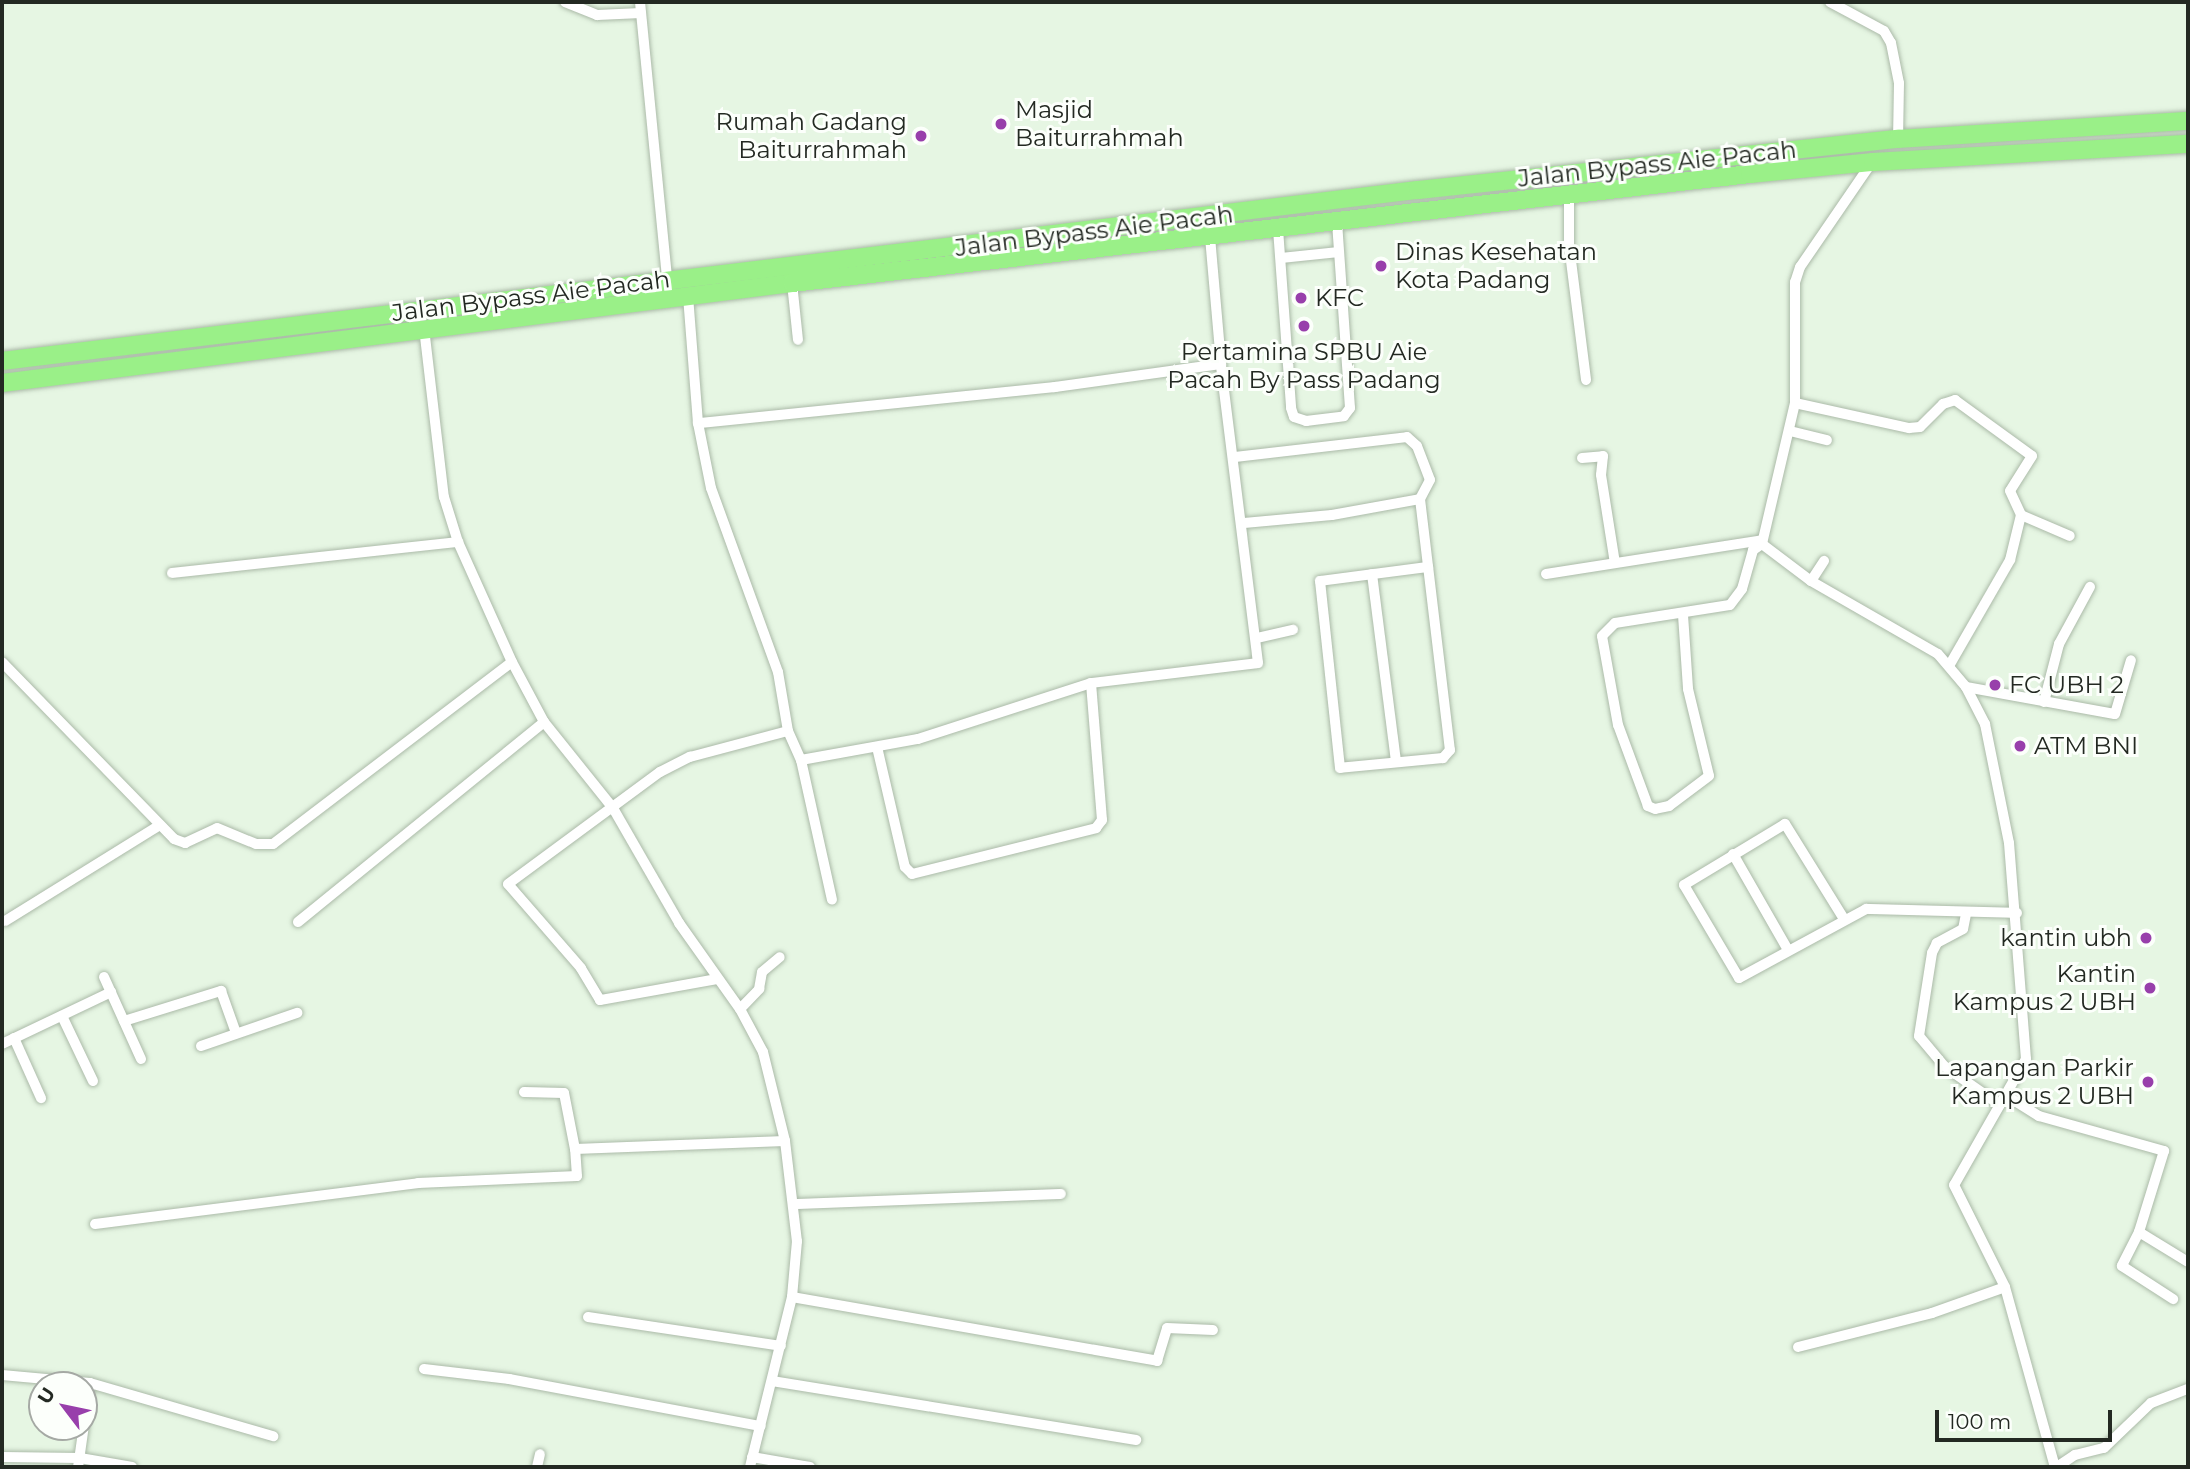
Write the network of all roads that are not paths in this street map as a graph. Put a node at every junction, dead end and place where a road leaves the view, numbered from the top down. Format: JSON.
{"nodes":[{"id":1,"x":565,"y":2,"type":"edge"},
{"id":2,"x":640,"y":2,"type":"edge"},
{"id":3,"x":1830,"y":2,"type":"edge"},
{"id":4,"x":641,"y":13,"type":"junction"},
{"id":5,"x":2188,"y":121,"type":"edge"},
{"id":6,"x":2012,"y":131,"type":"junction"},
{"id":7,"x":1898,"y":139,"type":"junction"},
{"id":8,"x":2188,"y":145,"type":"edge"},
{"id":9,"x":2014,"y":154,"type":"junction"},
{"id":10,"x":1746,"y":155,"type":"junction"},
{"id":11,"x":1872,"y":162,"type":"junction"},
{"id":12,"x":1750,"y":174,"type":"junction"},
{"id":13,"x":1569,"y":196,"type":"junction"},
{"id":14,"x":1337,"y":222,"type":"junction"},
{"id":15,"x":1278,"y":229,"type":"junction"},
{"id":16,"x":1210,"y":237,"type":"junction"},
{"id":17,"x":1339,"y":252,"type":"junction"},
{"id":18,"x":1280,"y":258,"type":"junction"},
{"id":19,"x":849,"y":260,"type":"junction"},
{"id":20,"x":667,"y":278,"type":"junction"},
{"id":21,"x":852,"y":278,"type":"junction"},
{"id":22,"x":792,"y":284,"type":"junction"},
{"id":23,"x":688,"y":296,"type":"junction"},
{"id":24,"x":424,"y":328,"type":"junction"},
{"id":25,"x":798,"y":340,"type":"dead end"},
{"id":26,"x":2,"y":361,"type":"edge"},
{"id":27,"x":1221,"y":364,"type":"junction"},
{"id":28,"x":1586,"y":380,"type":"dead end"},
{"id":29,"x":2,"y":383,"type":"edge"},
{"id":30,"x":1795,"y":402,"type":"junction"},
{"id":31,"x":698,"y":423,"type":"junction"},
{"id":32,"x":1790,"y":431,"type":"junction"},
{"id":33,"x":1827,"y":440,"type":"dead end"},
{"id":34,"x":1235,"y":457,"type":"junction"},
{"id":35,"x":1583,"y":458,"type":"dead end"},
{"id":36,"x":1420,"y":499,"type":"junction"},
{"id":37,"x":2021,"y":515,"type":"junction"},
{"id":38,"x":1244,"y":523,"type":"junction"},
{"id":39,"x":2070,"y":536,"type":"dead end"},
{"id":40,"x":458,"y":542,"type":"junction"},
{"id":41,"x":1762,"y":542,"type":"junction"},
{"id":42,"x":1824,"y":561,"type":"dead end"},
{"id":43,"x":1615,"y":563,"type":"junction"},
{"id":44,"x":1428,"y":567,"type":"junction"},
{"id":45,"x":172,"y":573,"type":"dead end"},
{"id":46,"x":1372,"y":574,"type":"junction"},
{"id":47,"x":1546,"y":574,"type":"dead end"},
{"id":48,"x":1811,"y":581,"type":"junction"},
{"id":49,"x":2090,"y":586,"type":"dead end"},
{"id":50,"x":1683,"y":615,"type":"junction"},
{"id":51,"x":1293,"y":630,"type":"dead end"},
{"id":52,"x":1256,"y":638,"type":"junction"},
{"id":53,"x":2131,"y":660,"type":"dead end"},
{"id":54,"x":2,"y":662,"type":"edge"},
{"id":55,"x":512,"y":662,"type":"junction"},
{"id":56,"x":1949,"y":666,"type":"junction"},
{"id":57,"x":1091,"y":683,"type":"junction"},
{"id":58,"x":1966,"y":687,"type":"junction"},
{"id":59,"x":2044,"y":702,"type":"junction"},
{"id":60,"x":544,"y":722,"type":"junction"},
{"id":61,"x":788,"y":731,"type":"junction"},
{"id":62,"x":877,"y":747,"type":"junction"},
{"id":63,"x":801,"y":760,"type":"junction"},
{"id":64,"x":1395,"y":761,"type":"junction"},
{"id":65,"x":613,"y":808,"type":"junction"},
{"id":66,"x":160,"y":825,"type":"junction"},
{"id":67,"x":1733,"y":854,"type":"junction"},
{"id":68,"x":832,"y":900,"type":"dead end"},
{"id":69,"x":2017,"y":913,"type":"junction"},
{"id":70,"x":1966,"y":914,"type":"junction"},
{"id":71,"x":1844,"y":919,"type":"junction"},
{"id":72,"x":5,"y":921,"type":"dead end"},
{"id":73,"x":298,"y":922,"type":"dead end"},
{"id":74,"x":1788,"y":950,"type":"junction"},
{"id":75,"x":780,"y":957,"type":"dead end"},
{"id":76,"x":104,"y":977,"type":"dead end"},
{"id":77,"x":717,"y":979,"type":"junction"},
{"id":78,"x":111,"y":992,"type":"junction"},
{"id":79,"x":740,"y":1010,"type":"junction"},
{"id":80,"x":297,"y":1013,"type":"dead end"},
{"id":81,"x":62,"y":1016,"type":"junction"},
{"id":82,"x":124,"y":1021,"type":"junction"},
{"id":83,"x":236,"y":1033,"type":"junction"},
{"id":84,"x":14,"y":1038,"type":"junction"},
{"id":85,"x":2,"y":1044,"type":"edge"},
{"id":86,"x":201,"y":1046,"type":"dead end"},
{"id":87,"x":141,"y":1059,"type":"dead end"},
{"id":88,"x":93,"y":1081,"type":"dead end"},
{"id":89,"x":524,"y":1092,"type":"dead end"},
{"id":90,"x":2007,"y":1096,"type":"junction"},
{"id":91,"x":41,"y":1098,"type":"dead end"},
{"id":92,"x":2000,"y":1105,"type":"junction"},
{"id":93,"x":785,"y":1141,"type":"junction"},
{"id":94,"x":575,"y":1149,"type":"junction"},
{"id":95,"x":1060,"y":1194,"type":"dead end"},
{"id":96,"x":796,"y":1204,"type":"junction"},
{"id":97,"x":95,"y":1224,"type":"dead end"},
{"id":98,"x":2138,"y":1232,"type":"junction"},
{"id":99,"x":2188,"y":1262,"type":"edge"},
{"id":100,"x":2005,"y":1287,"type":"junction"},
{"id":101,"x":792,"y":1297,"type":"junction"},
{"id":102,"x":2173,"y":1298,"type":"dead end"},
{"id":103,"x":588,"y":1317,"type":"dead end"},
{"id":104,"x":1213,"y":1330,"type":"dead end"},
{"id":105,"x":781,"y":1346,"type":"junction"},
{"id":106,"x":1798,"y":1347,"type":"dead end"},
{"id":107,"x":424,"y":1369,"type":"dead end"},
{"id":108,"x":2,"y":1375,"type":"edge"},
{"id":109,"x":28,"y":1377,"type":"edge"},
{"id":110,"x":772,"y":1381,"type":"junction"},
{"id":111,"x":98,"y":1385,"type":"edge"},
{"id":112,"x":2188,"y":1389,"type":"edge"},
{"id":113,"x":761,"y":1426,"type":"junction"},
{"id":114,"x":273,"y":1436,"type":"dead end"},
{"id":115,"x":1136,"y":1440,"type":"dead end"},
{"id":116,"x":82,"y":1441,"type":"edge"},
{"id":117,"x":540,"y":1454,"type":"dead end"},
{"id":118,"x":2,"y":1457,"type":"edge"},
{"id":119,"x":751,"y":1462,"type":"edge"},
{"id":120,"x":79,"y":1463,"type":"edge"},
{"id":121,"x":132,"y":1467,"type":"edge"},
{"id":122,"x":537,"y":1467,"type":"edge"},
{"id":123,"x":810,"y":1467,"type":"edge"},
{"id":124,"x":2056,"y":1467,"type":"edge"}],
"edges":[{"from":1,"to":4,"type":"street"},
{"from":2,"to":4,"type":"street"},
{"from":3,"to":7,"type":"street"},
{"from":4,"to":20,"type":"street"},
{"from":5,"to":6,"type":"highway","name":"Jalan Bypass Aie Pacah"},
{"from":6,"to":7,"type":"highway","name":"Jalan Bypass Aie Pacah"},
{"from":6,"to":9,"type":"highway"},
{"from":7,"to":10,"type":"highway","name":"Jalan Bypass Aie Pacah"},
{"from":8,"to":9,"type":"highway"},
{"from":9,"to":11,"type":"highway"},
{"from":10,"to":12,"type":"highway"},
{"from":10,"to":19,"type":"highway","name":"Jalan Bypass Aie Pacah"},
{"from":11,"to":12,"type":"highway"},
{"from":11,"to":30,"type":"street"},
{"from":12,"to":13,"type":"highway"},
{"from":13,"to":14,"type":"highway"},
{"from":13,"to":28,"type":"street"},
{"from":14,"to":15,"type":"highway"},
{"from":14,"to":17,"type":"street"},
{"from":15,"to":16,"type":"highway"},
{"from":15,"to":18,"type":"street"},
{"from":16,"to":21,"type":"highway"},
{"from":16,"to":27,"type":"street"},
{"from":17,"to":18,"type":"street"},
{"from":17,"to":18,"type":"street"},
{"from":19,"to":20,"type":"highway","name":"Jalan Bypass Aie Pacah"},
{"from":19,"to":21,"type":"highway"},
{"from":20,"to":26,"type":"highway","name":"Jalan Bypass Aie Pacah"},
{"from":21,"to":22,"type":"highway"},
{"from":22,"to":23,"type":"highway"},
{"from":22,"to":25,"type":"street"},
{"from":23,"to":24,"type":"highway"},
{"from":23,"to":31,"type":"street"},
{"from":24,"to":29,"type":"highway"},
{"from":24,"to":40,"type":"street"},
{"from":27,"to":31,"type":"street"},
{"from":27,"to":34,"type":"street"},
{"from":30,"to":32,"type":"street"},
{"from":30,"to":37,"type":"street"},
{"from":31,"to":61,"type":"street"},
{"from":32,"to":33,"type":"street"},
{"from":32,"to":41,"type":"street"},
{"from":34,"to":36,"type":"street"},
{"from":34,"to":38,"type":"street"},
{"from":35,"to":43,"type":"street"},
{"from":36,"to":38,"type":"street"},
{"from":36,"to":44,"type":"street"},
{"from":37,"to":39,"type":"street"},
{"from":37,"to":56,"type":"street"},
{"from":38,"to":52,"type":"street"},
{"from":40,"to":45,"type":"street"},
{"from":40,"to":55,"type":"street"},
{"from":41,"to":43,"type":"street"},
{"from":41,"to":48,"type":"street"},
{"from":41,"to":50,"type":"street"},
{"from":42,"to":48,"type":"street"},
{"from":43,"to":47,"type":"street"},
{"from":44,"to":46,"type":"street"},
{"from":44,"to":64,"type":"street"},
{"from":46,"to":64,"type":"street"},
{"from":46,"to":64,"type":"street"},
{"from":48,"to":56,"type":"street"},
{"from":49,"to":59,"type":"street"},
{"from":50,"to":50,"type":"street"},
{"from":51,"to":52,"type":"street"},
{"from":52,"to":57,"type":"street"},
{"from":53,"to":59,"type":"street"},
{"from":54,"to":66,"type":"street"},
{"from":55,"to":60,"type":"street"},
{"from":55,"to":66,"type":"street"},
{"from":56,"to":58,"type":"street"},
{"from":57,"to":62,"type":"street"},
{"from":57,"to":62,"type":"street"},
{"from":58,"to":59,"type":"street"},
{"from":58,"to":69,"type":"street"},
{"from":60,"to":65,"type":"street"},
{"from":60,"to":73,"type":"street"},
{"from":61,"to":63,"type":"street"},
{"from":61,"to":65,"type":"street"},
{"from":62,"to":63,"type":"street"},
{"from":63,"to":68,"type":"street"},
{"from":65,"to":77,"type":"street"},
{"from":65,"to":77,"type":"street"},
{"from":66,"to":72,"type":"street"},
{"from":67,"to":71,"type":"street"},
{"from":67,"to":74,"type":"street"},
{"from":67,"to":74,"type":"street"},
{"from":69,"to":70,"type":"street"},
{"from":69,"to":90,"type":"street"},
{"from":70,"to":71,"type":"street"},
{"from":70,"to":92,"type":"street"},
{"from":71,"to":74,"type":"street"},
{"from":75,"to":79,"type":"street"},
{"from":76,"to":78,"type":"street"},
{"from":77,"to":79,"type":"street"},
{"from":78,"to":81,"type":"street"},
{"from":78,"to":82,"type":"street"},
{"from":79,"to":93,"type":"street"},
{"from":80,"to":83,"type":"street"},
{"from":81,"to":84,"type":"street"},
{"from":81,"to":88,"type":"street"},
{"from":82,"to":83,"type":"street"},
{"from":82,"to":87,"type":"street"},
{"from":83,"to":86,"type":"street"},
{"from":84,"to":85,"type":"street"},
{"from":84,"to":91,"type":"street"},
{"from":89,"to":94,"type":"street"},
{"from":90,"to":92,"type":"street"},
{"from":90,"to":98,"type":"street"},
{"from":92,"to":100,"type":"street"},
{"from":93,"to":94,"type":"street"},
{"from":93,"to":96,"type":"street"},
{"from":94,"to":97,"type":"street"},
{"from":95,"to":96,"type":"street"},
{"from":96,"to":101,"type":"street"},
{"from":98,"to":99,"type":"street"},
{"from":98,"to":102,"type":"street"},
{"from":100,"to":106,"type":"street"},
{"from":100,"to":124,"type":"street"},
{"from":101,"to":104,"type":"street"},
{"from":101,"to":105,"type":"street"},
{"from":103,"to":105,"type":"street"},
{"from":105,"to":110,"type":"street"},
{"from":107,"to":113,"type":"street"},
{"from":108,"to":109,"type":"street"},
{"from":110,"to":113,"type":"street"},
{"from":110,"to":115,"type":"street"},
{"from":111,"to":114,"type":"street"},
{"from":112,"to":124,"type":"street"},
{"from":113,"to":119,"type":"street"},
{"from":116,"to":120,"type":"street"},
{"from":117,"to":122,"type":"street"},
{"from":118,"to":120,"type":"street"},
{"from":119,"to":123,"type":"street"},
{"from":120,"to":121,"type":"street"}]}
